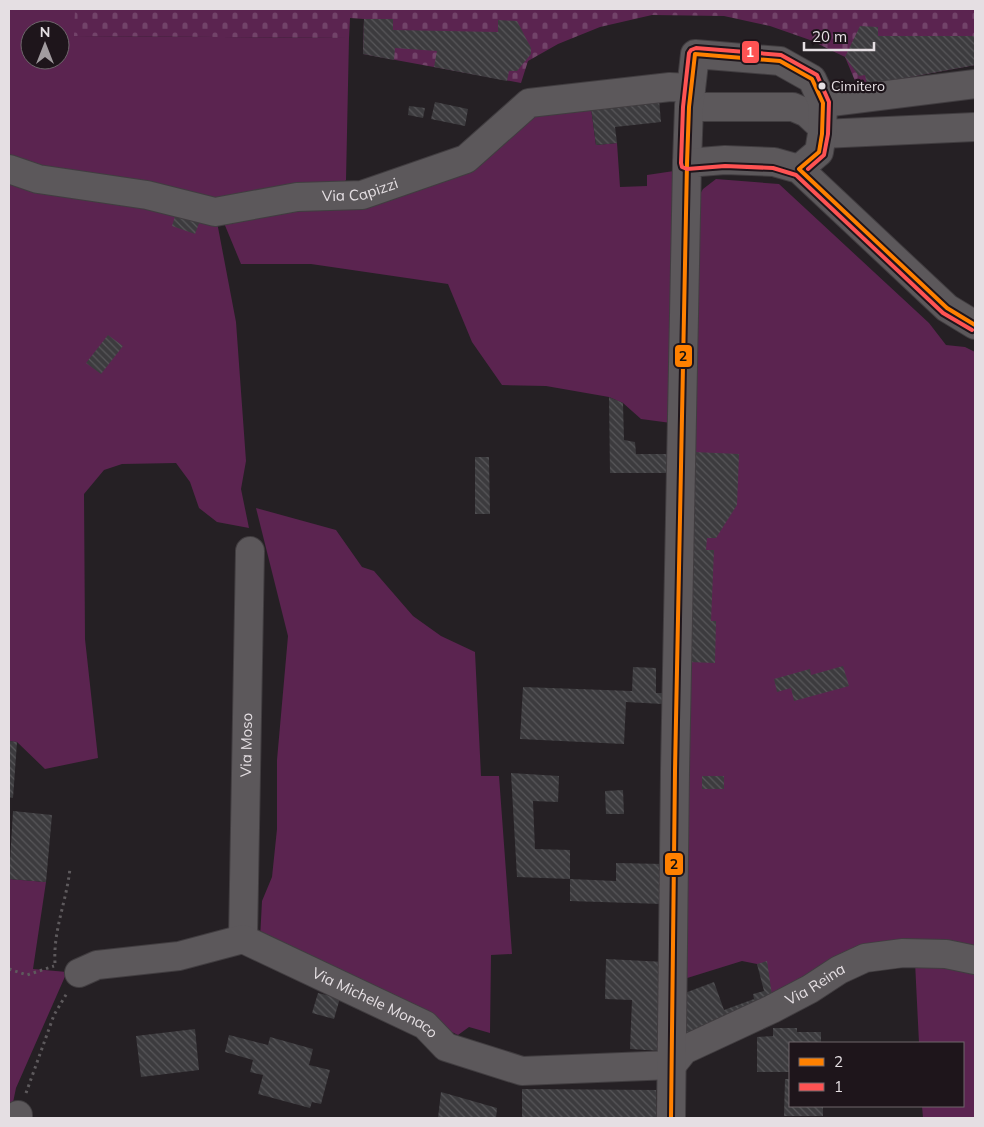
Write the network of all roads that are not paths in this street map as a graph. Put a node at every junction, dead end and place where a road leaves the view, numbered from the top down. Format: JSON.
{"nodes":[{"id":1,"x":975,"y":84,"type":"edge"},
{"id":2,"x":690,"y":98,"type":"junction"},
{"id":3,"x":823,"y":121,"type":"junction"},
{"id":4,"x":975,"y":127,"type":"edge"},
{"id":5,"x":686,"y":163,"type":"junction"},
{"id":6,"x":9,"y":169,"type":"edge"},
{"id":7,"x":799,"y":169,"type":"junction"},
{"id":8,"x":975,"y":325,"type":"edge"},
{"id":9,"x":250,"y":551,"type":"dead end"},
{"id":10,"x":243,"y":939,"type":"junction"},
{"id":11,"x":975,"y":960,"type":"edge"},
{"id":12,"x":79,"y":973,"type":"road end"},
{"id":13,"x":672,"y":1065,"type":"junction"},
{"id":14,"x":671,"y":1118,"type":"edge"}],
"edges":[{"from":1,"to":3,"type":"street"},
{"from":2,"to":3,"type":"street","name":"Via Capizzi"},
{"from":2,"to":3,"type":"street"},
{"from":2,"to":5,"type":"street"},
{"from":2,"to":6,"type":"street","name":"Via Capizzi"},
{"from":3,"to":4,"type":"street"},
{"from":3,"to":7,"type":"street"},
{"from":5,"to":7,"type":"street"},
{"from":5,"to":13,"type":"street"},
{"from":7,"to":8,"type":"street"},
{"from":9,"to":10,"type":"street","name":"Via Moso"},
{"from":10,"to":12,"type":"street"},
{"from":10,"to":13,"type":"street","name":"Via Michele Monaco"},
{"from":11,"to":13,"type":"street","name":"Via Reina"},
{"from":13,"to":14,"type":"street"}]}
